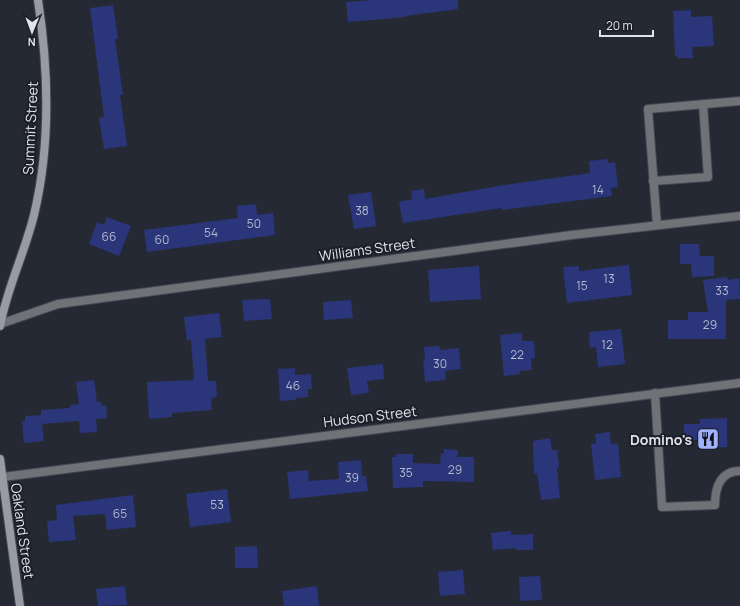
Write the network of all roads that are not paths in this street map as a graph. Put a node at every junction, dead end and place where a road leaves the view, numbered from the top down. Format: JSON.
{"nodes":[{"id":1,"x":38,"y":0,"type":"edge"},
{"id":2,"x":740,"y":101,"type":"edge"},
{"id":3,"x":703,"y":104,"type":"junction"},
{"id":4,"x":653,"y":181,"type":"junction"},
{"id":5,"x":740,"y":216,"type":"edge"},
{"id":6,"x":657,"y":226,"type":"junction"},
{"id":7,"x":0,"y":325,"type":"edge"},
{"id":8,"x":740,"y":383,"type":"edge"},
{"id":9,"x":655,"y":393,"type":"junction"},
{"id":10,"x":0,"y":459,"type":"edge"},
{"id":11,"x":740,"y":471,"type":"edge"},
{"id":12,"x":3,"y":477,"type":"junction"},
{"id":13,"x":20,"y":606,"type":"edge"}],
"edges":[{"from":1,"to":7,"type":"street","name":"Summit Street"},
{"from":2,"to":3,"type":"street"},
{"from":3,"to":4,"type":"street"},
{"from":3,"to":4,"type":"street"},
{"from":4,"to":6,"type":"street"},
{"from":5,"to":6,"type":"street","name":"Williams Street"},
{"from":6,"to":7,"type":"street","name":"Williams Street"},
{"from":8,"to":9,"type":"street","name":"Hudson Street"},
{"from":9,"to":11,"type":"street"},
{"from":9,"to":12,"type":"street","name":"Hudson Street"},
{"from":10,"to":12,"type":"street","name":"Oakland Street"},
{"from":12,"to":13,"type":"street","name":"Oakland Street"}]}
